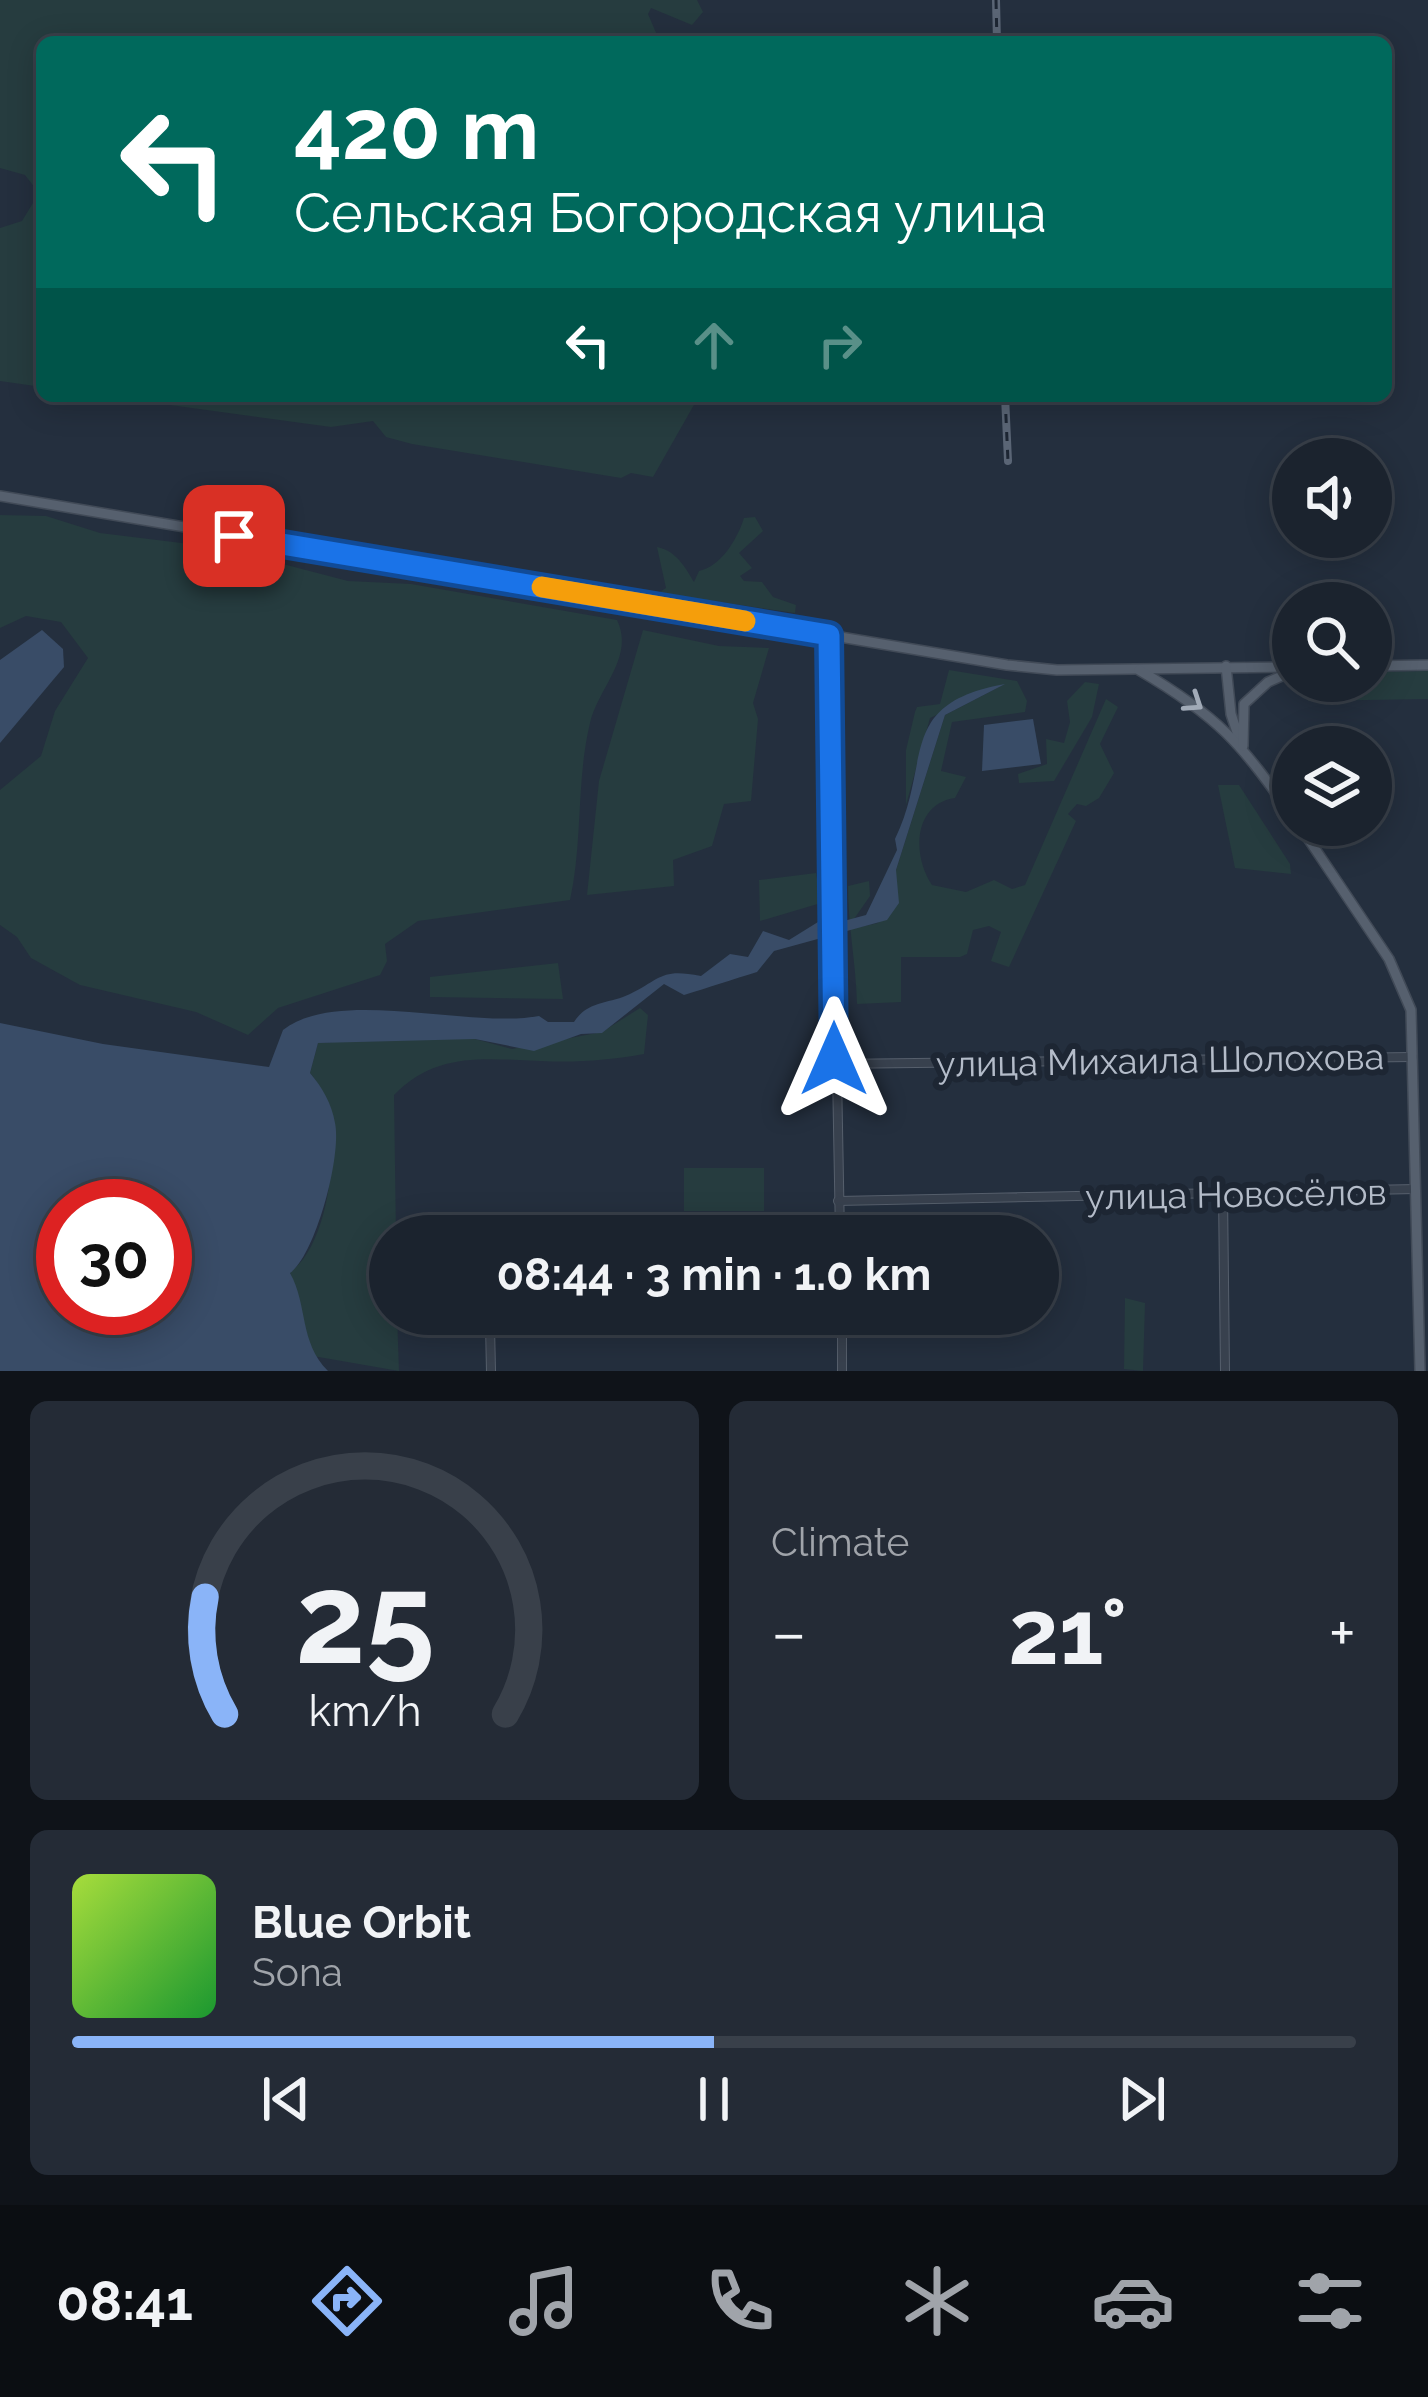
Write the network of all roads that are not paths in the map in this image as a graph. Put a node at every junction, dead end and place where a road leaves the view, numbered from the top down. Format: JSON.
{"nodes":[{"id":1,"x":0,"y":496,"type":"edge"},
{"id":2,"x":829,"y":635,"type":"junction"},
{"id":3,"x":1428,"y":665,"type":"edge"},
{"id":4,"x":1226,"y":666,"type":"junction"},
{"id":5,"x":1392,"y":666,"type":"edge"},
{"id":6,"x":1272,"y":668,"type":"edge"},
{"id":7,"x":1139,"y":669,"type":"junction"},
{"id":8,"x":1272,"y":680,"type":"edge"},
{"id":9,"x":1243,"y":746,"type":"junction"},
{"id":10,"x":1272,"y":787,"type":"edge"},
{"id":11,"x":1312,"y":846,"type":"edge"},
{"id":12,"x":1414,"y":1057,"type":"junction"},
{"id":13,"x":834,"y":1064,"type":"junction"},
{"id":14,"x":1418,"y":1189,"type":"junction"},
{"id":15,"x":1223,"y":1193,"type":"junction"},
{"id":16,"x":838,"y":1201,"type":"junction"},
{"id":17,"x":838,"y":1215,"type":"edge"},
{"id":18,"x":490,"y":1335,"type":"edge"},
{"id":19,"x":842,"y":1335,"type":"edge"},
{"id":20,"x":491,"y":1371,"type":"edge"},
{"id":21,"x":842,"y":1371,"type":"edge"},
{"id":22,"x":1225,"y":1371,"type":"edge"},
{"id":23,"x":1420,"y":1371,"type":"edge"}],
"edges":[{"from":1,"to":2,"type":"main road"},
{"from":2,"to":7,"type":"main road"},
{"from":2,"to":13,"type":"street"},
{"from":3,"to":5,"type":"main road"},
{"from":4,"to":6,"type":"main road"},
{"from":4,"to":7,"type":"main road"},
{"from":4,"to":9,"type":"main road"},
{"from":7,"to":9,"type":"main road","one_way":true},
{"from":8,"to":9,"type":"main road"},
{"from":9,"to":10,"type":"main road"},
{"from":11,"to":12,"type":"main road"},
{"from":12,"to":13,"type":"street","name":"улица Михаила Шолохова"},
{"from":12,"to":14,"type":"main road"},
{"from":13,"to":16,"type":"street"},
{"from":14,"to":15,"type":"street","name":"улица Новосёлов"},
{"from":14,"to":23,"type":"main road"},
{"from":15,"to":16,"type":"street","name":"улица Новосёлов"},
{"from":15,"to":22,"type":"street"},
{"from":16,"to":17,"type":"street"},
{"from":18,"to":20,"type":"street"},
{"from":19,"to":21,"type":"street"}]}
